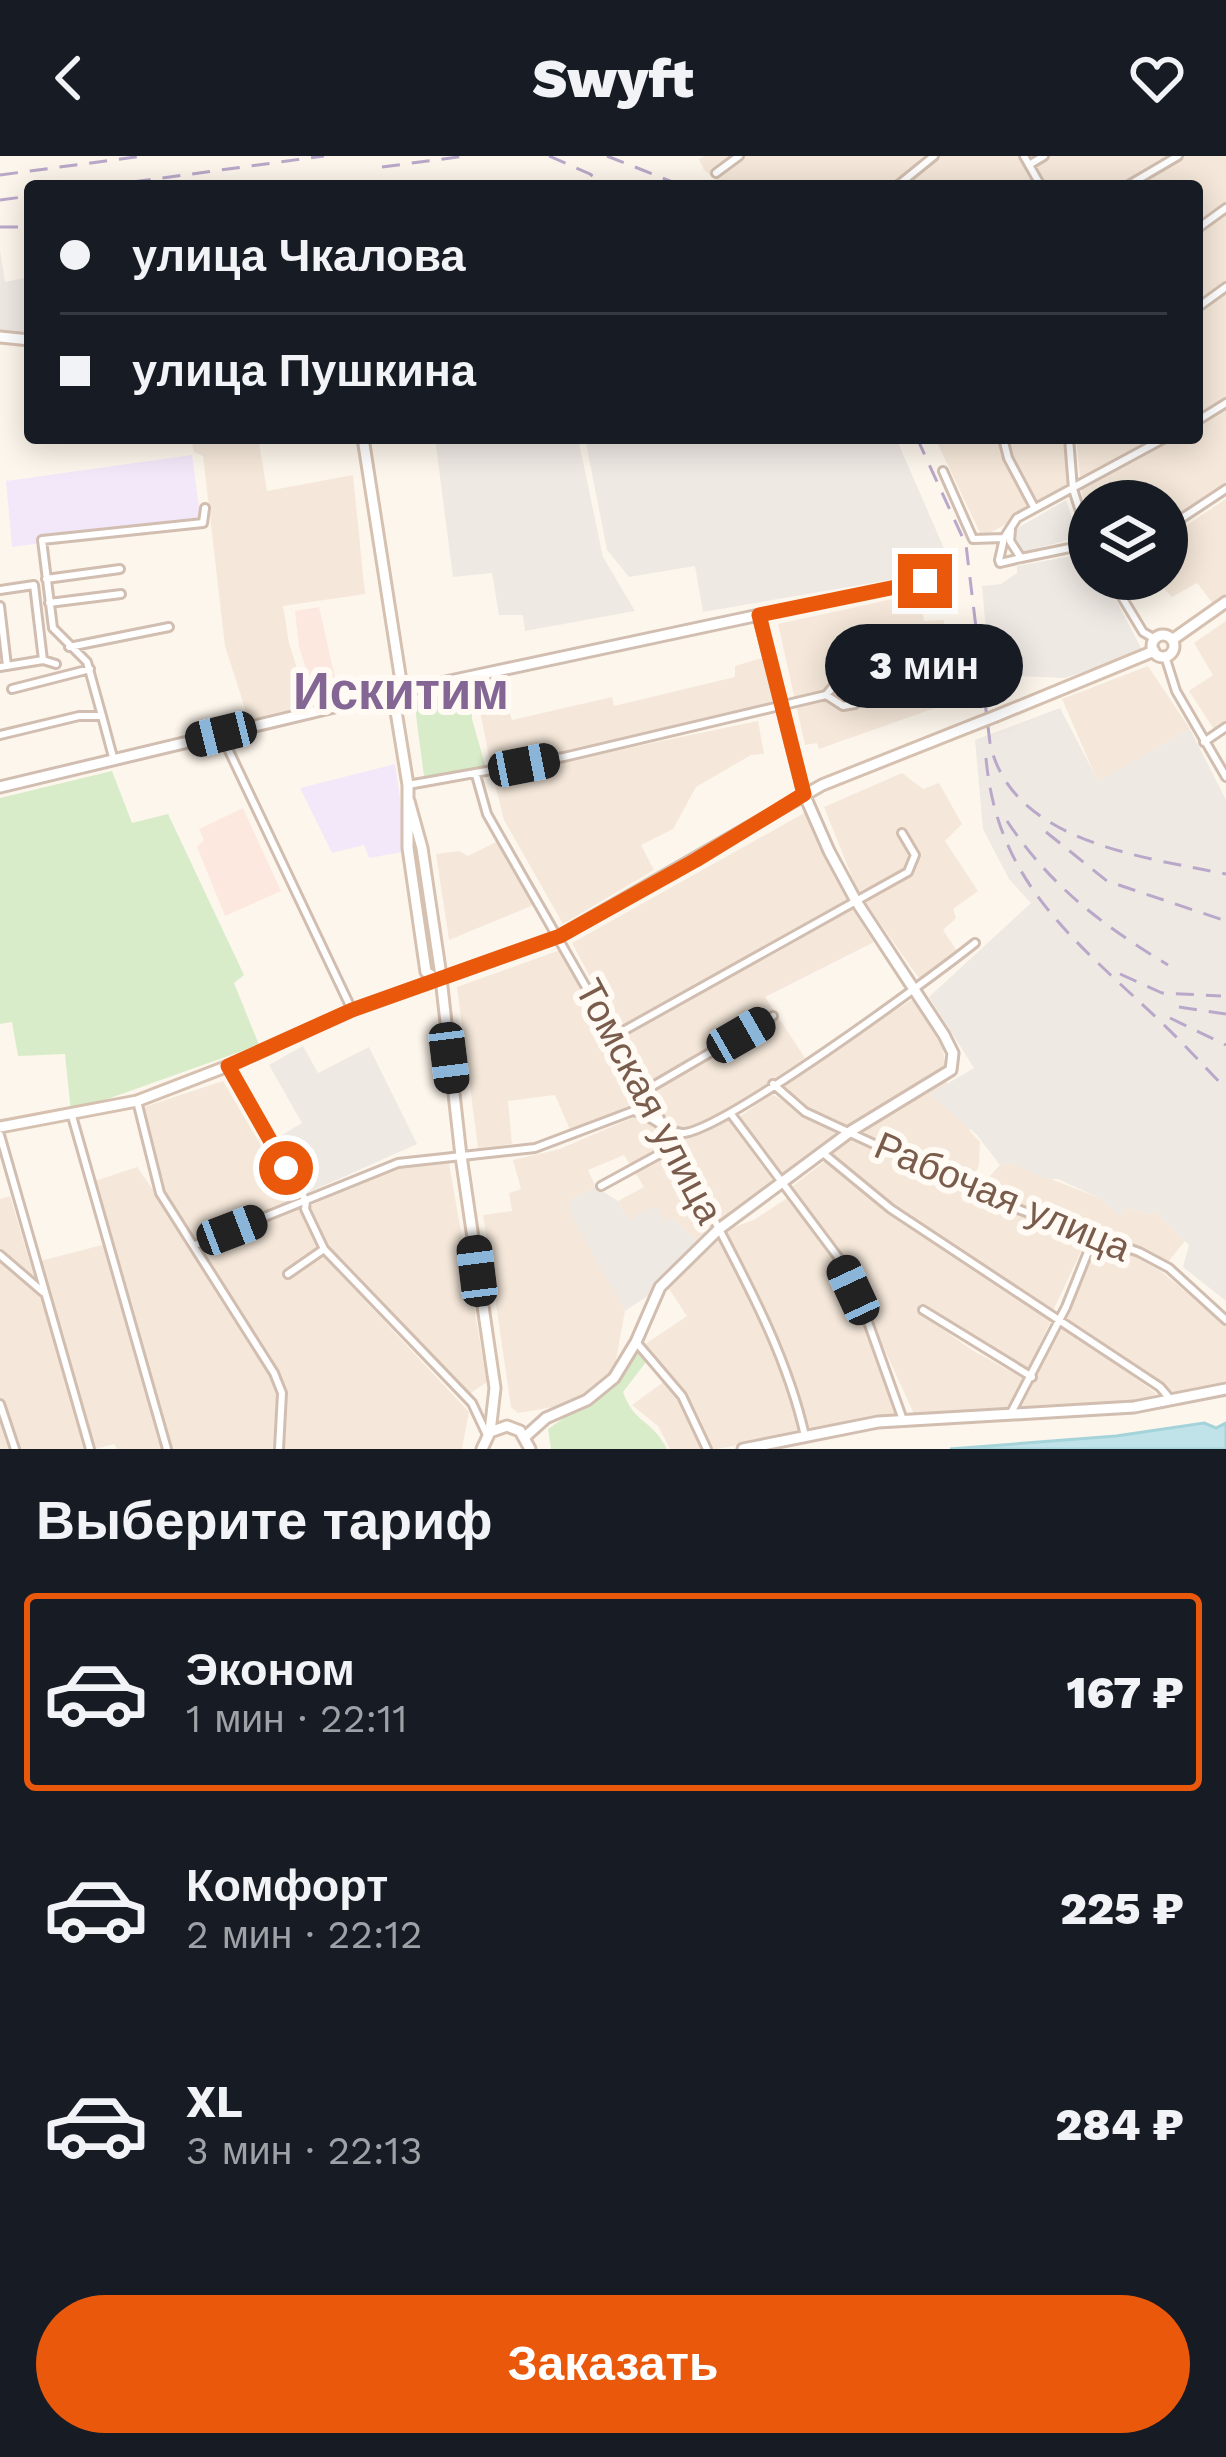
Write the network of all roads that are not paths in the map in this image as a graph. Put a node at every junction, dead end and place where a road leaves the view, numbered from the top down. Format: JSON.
{"nodes":[{"id":1,"x":739,"y":156,"type":"edge"},
{"id":2,"x":934,"y":156,"type":"edge"},
{"id":3,"x":1024,"y":156,"type":"edge"},
{"id":4,"x":1044,"y":156,"type":"edge"},
{"id":5,"x":1178,"y":156,"type":"edge"},
{"id":6,"x":1029,"y":165,"type":"junction"},
{"id":7,"x":716,"y":173,"type":"dead end"},
{"id":8,"x":904,"y":180,"type":"edge"},
{"id":9,"x":1036,"y":180,"type":"edge"},
{"id":10,"x":1137,"y":180,"type":"edge"},
{"id":11,"x":364,"y":444,"type":"edge"},
{"id":12,"x":1004,"y":444,"type":"edge"},
{"id":13,"x":1069,"y":444,"type":"edge"},
{"id":14,"x":1154,"y":444,"type":"edge"},
{"id":15,"x":943,"y":471,"type":"dead end"},
{"id":16,"x":1072,"y":480,"type":"edge"},
{"id":17,"x":1089,"y":480,"type":"edge"},
{"id":18,"x":1226,"y":489,"type":"edge"},
{"id":19,"x":1068,"y":491,"type":"edge"},
{"id":20,"x":1034,"y":507,"type":"junction"},
{"id":21,"x":205,"y":508,"type":"dead end"},
{"id":22,"x":1188,"y":514,"type":"edge"},
{"id":23,"x":1011,"y":527,"type":"junction"},
{"id":24,"x":1004,"y":538,"type":"junction"},
{"id":25,"x":1068,"y":547,"type":"edge"},
{"id":26,"x":1021,"y":558,"type":"junction"},
{"id":27,"x":120,"y":569,"type":"dead end"},
{"id":28,"x":46,"y":579,"type":"junction"},
{"id":29,"x":952,"y":587,"type":"dead end"},
{"id":30,"x":0,"y":590,"type":"edge"},
{"id":31,"x":121,"y":594,"type":"dead end"},
{"id":32,"x":1124,"y":600,"type":"edge"},
{"id":33,"x":1226,"y":602,"type":"edge"},
{"id":34,"x":49,"y":603,"type":"junction"},
{"id":35,"x":0,"y":606,"type":"edge"},
{"id":36,"x":759,"y":615,"type":"junction"},
{"id":37,"x":169,"y":627,"type":"dead end"},
{"id":38,"x":1154,"y":639,"type":"junction"},
{"id":39,"x":1172,"y":640,"type":"junction"},
{"id":40,"x":70,"y":646,"type":"junction"},
{"id":41,"x":1159,"y":654,"type":"junction"},
{"id":42,"x":44,"y":660,"type":"junction"},
{"id":43,"x":56,"y":664,"type":"dead end"},
{"id":44,"x":3,"y":666,"type":"edge"},
{"id":45,"x":90,"y":668,"type":"junction"},
{"id":46,"x":12,"y":689,"type":"dead end"},
{"id":47,"x":397,"y":692,"type":"junction"},
{"id":48,"x":826,"y":695,"type":"junction"},
{"id":49,"x":782,"y":707,"type":"junction"},
{"id":50,"x":101,"y":716,"type":"junction"},
{"id":51,"x":1226,"y":727,"type":"edge"},
{"id":52,"x":221,"y":734,"type":"junction"},
{"id":53,"x":0,"y":735,"type":"edge"},
{"id":54,"x":1204,"y":742,"type":"junction"},
{"id":55,"x":114,"y":761,"type":"junction"},
{"id":56,"x":476,"y":775,"type":"junction"},
{"id":57,"x":1226,"y":777,"type":"edge"},
{"id":58,"x":408,"y":785,"type":"junction"},
{"id":59,"x":0,"y":787,"type":"edge"},
{"id":60,"x":804,"y":794,"type":"junction"},
{"id":61,"x":902,"y":833,"type":"dead end"},
{"id":62,"x":856,"y":901,"type":"junction"},
{"id":63,"x":560,"y":936,"type":"junction"},
{"id":64,"x":975,"y":943,"type":"dead end"},
{"id":65,"x":439,"y":980,"type":"junction"},
{"id":66,"x":916,"y":990,"type":"junction"},
{"id":67,"x":352,"y":1010,"type":"junction"},
{"id":68,"x":773,"y":1016,"type":"dead end"},
{"id":69,"x":616,"y":1035,"type":"junction"},
{"id":70,"x":228,"y":1066,"type":"junction"},
{"id":71,"x":772,"y":1084,"type":"junction"},
{"id":72,"x":646,"y":1090,"type":"junction"},
{"id":73,"x":137,"y":1101,"type":"junction"},
{"id":74,"x":730,"y":1114,"type":"junction"},
{"id":75,"x":72,"y":1116,"type":"junction"},
{"id":76,"x":664,"y":1126,"type":"junction"},
{"id":77,"x":0,"y":1131,"type":"edge"},
{"id":78,"x":851,"y":1131,"type":"junction"},
{"id":79,"x":676,"y":1145,"type":"junction"},
{"id":80,"x":823,"y":1153,"type":"junction"},
{"id":81,"x":461,"y":1156,"type":"junction"},
{"id":82,"x":781,"y":1184,"type":"junction"},
{"id":83,"x":602,"y":1186,"type":"dead end"},
{"id":84,"x":306,"y":1202,"type":"junction"},
{"id":85,"x":719,"y":1229,"type":"junction"},
{"id":86,"x":1094,"y":1237,"type":"junction"},
{"id":87,"x":195,"y":1244,"type":"junction"},
{"id":88,"x":324,"y":1249,"type":"junction"},
{"id":89,"x":0,"y":1255,"type":"edge"},
{"id":90,"x":288,"y":1274,"type":"dead end"},
{"id":91,"x":46,"y":1294,"type":"junction"},
{"id":92,"x":923,"y":1310,"type":"dead end"},
{"id":93,"x":1058,"y":1320,"type":"junction"},
{"id":94,"x":1226,"y":1320,"type":"edge"},
{"id":95,"x":636,"y":1342,"type":"junction"},
{"id":96,"x":1032,"y":1377,"type":"junction"},
{"id":97,"x":495,"y":1388,"type":"junction"},
{"id":98,"x":1226,"y":1389,"type":"edge"},
{"id":99,"x":1171,"y":1401,"type":"junction"},
{"id":100,"x":0,"y":1404,"type":"edge"},
{"id":101,"x":1010,"y":1414,"type":"junction"},
{"id":102,"x":903,"y":1420,"type":"junction"},
{"id":103,"x":512,"y":1427,"type":"junction"},
{"id":104,"x":489,"y":1433,"type":"junction"},
{"id":105,"x":526,"y":1436,"type":"junction"},
{"id":106,"x":805,"y":1436,"type":"junction"},
{"id":107,"x":15,"y":1449,"type":"edge"},
{"id":108,"x":90,"y":1449,"type":"edge"},
{"id":109,"x":167,"y":1449,"type":"edge"},
{"id":110,"x":279,"y":1449,"type":"edge"},
{"id":111,"x":482,"y":1449,"type":"edge"},
{"id":112,"x":530,"y":1449,"type":"edge"},
{"id":113,"x":707,"y":1449,"type":"edge"},
{"id":114,"x":743,"y":1449,"type":"edge"}],
"edges":[{"from":1,"to":7,"type":"street"},
{"from":2,"to":8,"type":"street"},
{"from":3,"to":6,"type":"street"},
{"from":4,"to":6,"type":"street"},
{"from":5,"to":10,"type":"street"},
{"from":6,"to":9,"type":"street"},
{"from":11,"to":47,"type":"main road"},
{"from":12,"to":20,"type":"street"},
{"from":13,"to":16,"type":"street"},
{"from":14,"to":17,"type":"street"},
{"from":15,"to":24,"type":"street"},
{"from":18,"to":22,"type":"street"},
{"from":19,"to":20,"type":"street"},
{"from":20,"to":23,"type":"street"},
{"from":21,"to":28,"type":"street"},
{"from":23,"to":24,"type":"street"},
{"from":23,"to":26,"type":"street"},
{"from":24,"to":26,"type":"street"},
{"from":25,"to":26,"type":"street"},
{"from":27,"to":28,"type":"street"},
{"from":28,"to":34,"type":"street"},
{"from":29,"to":36,"type":"street"},
{"from":30,"to":42,"type":"street"},
{"from":31,"to":34,"type":"street"},
{"from":32,"to":38,"type":"street"},
{"from":33,"to":39,"type":"main road"},
{"from":34,"to":40,"type":"street"},
{"from":35,"to":44,"type":"street"},
{"from":36,"to":47,"type":"main road"},
{"from":36,"to":49,"type":"main road"},
{"from":37,"to":40,"type":"street"},
{"from":38,"to":39,"type":"main road"},
{"from":38,"to":41,"type":"main road"},
{"from":39,"to":41,"type":"main road"},
{"from":40,"to":45,"type":"street"},
{"from":41,"to":54,"type":"street"},
{"from":41,"to":60,"type":"main road","bridge":true},
{"from":42,"to":43,"type":"street"},
{"from":42,"to":44,"type":"street"},
{"from":45,"to":46,"type":"street"},
{"from":45,"to":50,"type":"street"},
{"from":47,"to":52,"type":"main road"},
{"from":47,"to":58,"type":"main road"},
{"from":48,"to":48,"type":"street"},
{"from":48,"to":49,"type":"street"},
{"from":49,"to":56,"type":"street"},
{"from":49,"to":60,"type":"main road"},
{"from":50,"to":53,"type":"street"},
{"from":50,"to":55,"type":"street"},
{"from":51,"to":54,"type":"street"},
{"from":52,"to":55,"type":"main road"},
{"from":52,"to":67,"type":"street"},
{"from":54,"to":57,"type":"street"},
{"from":55,"to":59,"type":"main road"},
{"from":56,"to":58,"type":"street"},
{"from":56,"to":63,"type":"street","name":"Томская улица"},
{"from":58,"to":65,"type":"main road"},
{"from":60,"to":62,"type":"main road"},
{"from":60,"to":63,"type":"main road"},
{"from":61,"to":62,"type":"street"},
{"from":62,"to":66,"type":"main road"},
{"from":62,"to":69,"type":"street"},
{"from":63,"to":65,"type":"main road"},
{"from":63,"to":69,"type":"street","name":"Томская улица"},
{"from":64,"to":66,"type":"street"},
{"from":65,"to":67,"type":"main road"},
{"from":65,"to":81,"type":"main road"},
{"from":66,"to":71,"type":"street"},
{"from":66,"to":78,"type":"main road"},
{"from":67,"to":70,"type":"main road"},
{"from":68,"to":72,"type":"street"},
{"from":69,"to":72,"type":"street","name":"Томская улица"},
{"from":70,"to":73,"type":"main road"},
{"from":70,"to":84,"type":"street"},
{"from":71,"to":74,"type":"street"},
{"from":71,"to":78,"type":"street","name":"Рабочая улица"},
{"from":72,"to":76,"type":"street","name":"Томская улица"},
{"from":73,"to":75,"type":"main road"},
{"from":73,"to":87,"type":"street"},
{"from":74,"to":76,"type":"street"},
{"from":74,"to":82,"type":"street"},
{"from":75,"to":77,"type":"main road"},
{"from":75,"to":109,"type":"street"},
{"from":76,"to":79,"type":"street","name":"Томская улица"},
{"from":76,"to":81,"type":"street"},
{"from":77,"to":91,"type":"street"},
{"from":78,"to":80,"type":"main road"},
{"from":78,"to":86,"type":"street","name":"Рабочая улица"},
{"from":79,"to":83,"type":"street"},
{"from":79,"to":85,"type":"street","name":"Томская улица"},
{"from":80,"to":82,"type":"main road"},
{"from":80,"to":93,"type":"street"},
{"from":81,"to":84,"type":"street"},
{"from":81,"to":97,"type":"main road"},
{"from":82,"to":85,"type":"main road"},
{"from":82,"to":102,"type":"street"},
{"from":84,"to":87,"type":"street"},
{"from":84,"to":88,"type":"street"},
{"from":85,"to":95,"type":"main road"},
{"from":85,"to":106,"type":"street","name":"Томская улица"},
{"from":86,"to":93,"type":"street"},
{"from":86,"to":94,"type":"street","name":"Рабочая улица"},
{"from":87,"to":110,"type":"street"},
{"from":88,"to":90,"type":"street"},
{"from":88,"to":104,"type":"street"},
{"from":89,"to":91,"type":"street"},
{"from":91,"to":108,"type":"street"},
{"from":92,"to":96,"type":"street"},
{"from":93,"to":96,"type":"street"},
{"from":93,"to":99,"type":"street"},
{"from":95,"to":105,"type":"main road"},
{"from":95,"to":113,"type":"street"},
{"from":96,"to":101,"type":"street"},
{"from":97,"to":103,"type":"main road"},
{"from":97,"to":104,"type":"main road"},
{"from":98,"to":99,"type":"main road"},
{"from":99,"to":101,"type":"main road"},
{"from":100,"to":107,"type":"street"},
{"from":101,"to":102,"type":"main road"},
{"from":102,"to":106,"type":"main road"},
{"from":103,"to":104,"type":"main road"},
{"from":103,"to":105,"type":"main road"},
{"from":104,"to":111,"type":"main road"},
{"from":105,"to":112,"type":"main road"},
{"from":106,"to":114,"type":"main road"}]}
